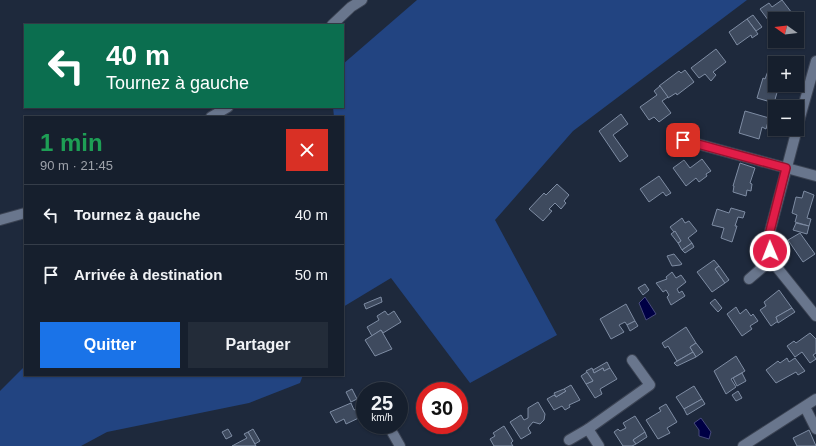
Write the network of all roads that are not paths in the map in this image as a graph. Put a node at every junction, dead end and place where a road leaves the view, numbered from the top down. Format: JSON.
{"nodes":[{"id":1,"x":362,"y":0,"type":"edge"},
{"id":2,"x":333,"y":24,"type":"edge"},
{"id":3,"x":816,"y":60,"type":"edge"},
{"id":4,"x":804,"y":103,"type":"edge"},
{"id":5,"x":226,"y":108,"type":"edge"},
{"id":6,"x":213,"y":116,"type":"edge"},
{"id":7,"x":795,"y":136,"type":"edge"},
{"id":8,"x":683,"y":140,"type":"dead end"},
{"id":9,"x":786,"y":168,"type":"junction"},
{"id":10,"x":816,"y":176,"type":"edge"},
{"id":11,"x":24,"y":212,"type":"edge"},
{"id":12,"x":0,"y":220,"type":"edge"},
{"id":13,"x":771,"y":260,"type":"junction"},
{"id":14,"x":749,"y":279,"type":"dead end"},
{"id":15,"x":816,"y":316,"type":"edge"},
{"id":16,"x":632,"y":360,"type":"dead end"},
{"id":17,"x":816,"y":399,"type":"edge"},
{"id":18,"x":805,"y":407,"type":"junction"},
{"id":19,"x":588,"y":429,"type":"junction"},
{"id":20,"x":816,"y":430,"type":"edge"},
{"id":21,"x":393,"y":434,"type":"edge"},
{"id":22,"x":569,"y":440,"type":"dead end"},
{"id":23,"x":400,"y":446,"type":"edge"},
{"id":24,"x":599,"y":446,"type":"edge"},
{"id":25,"x":742,"y":446,"type":"edge"}],
"edges":[{"from":1,"to":2,"type":"street"},
{"from":3,"to":4,"type":"street"},
{"from":5,"to":6,"type":"street"},
{"from":7,"to":9,"type":"street"},
{"from":8,"to":9,"type":"street"},
{"from":9,"to":10,"type":"street"},
{"from":9,"to":13,"type":"street"},
{"from":11,"to":12,"type":"street"},
{"from":13,"to":14,"type":"street"},
{"from":13,"to":15,"type":"street"},
{"from":16,"to":19,"type":"street"},
{"from":17,"to":18,"type":"street"},
{"from":18,"to":20,"type":"street"},
{"from":18,"to":25,"type":"street"},
{"from":19,"to":22,"type":"street"},
{"from":19,"to":24,"type":"street"},
{"from":21,"to":23,"type":"street"}]}
